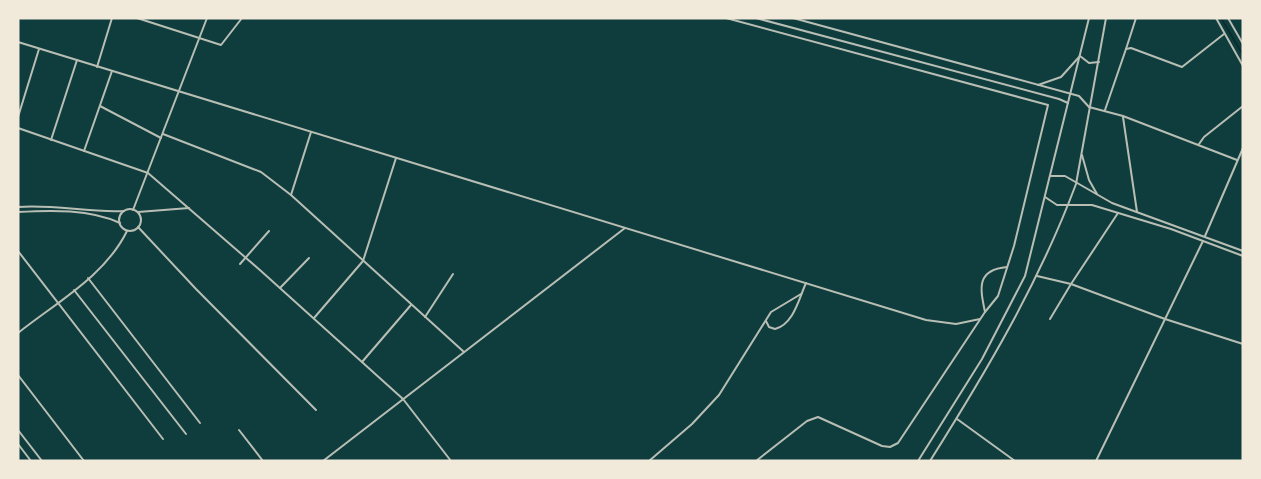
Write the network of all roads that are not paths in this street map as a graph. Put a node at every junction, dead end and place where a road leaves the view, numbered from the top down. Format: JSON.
{"nodes":[{"id":1,"x":112,"y":18,"type":"edge"},
{"id":2,"x":137,"y":18,"type":"edge"},
{"id":3,"x":207,"y":18,"type":"edge"},
{"id":4,"x":242,"y":18,"type":"edge"},
{"id":5,"x":726,"y":18,"type":"edge"},
{"id":6,"x":756,"y":18,"type":"edge"},
{"id":7,"x":793,"y":18,"type":"edge"},
{"id":8,"x":1089,"y":18,"type":"edge"},
{"id":9,"x":1107,"y":18,"type":"edge"},
{"id":10,"x":1136,"y":18,"type":"edge"},
{"id":11,"x":1216,"y":18,"type":"edge"},
{"id":12,"x":1228,"y":18,"type":"edge"},
{"id":13,"x":1224,"y":34,"type":"junction"},
{"id":14,"x":200,"y":38,"type":"junction"},
{"id":15,"x":18,"y":42,"type":"edge"},
{"id":16,"x":1243,"y":44,"type":"edge"},
{"id":17,"x":39,"y":49,"type":"junction"},
{"id":18,"x":1126,"y":49,"type":"junction"},
{"id":19,"x":1080,"y":56,"type":"junction"},
{"id":20,"x":77,"y":60,"type":"junction"},
{"id":21,"x":1099,"y":62,"type":"junction"},
{"id":22,"x":1243,"y":66,"type":"edge"},
{"id":23,"x":97,"y":67,"type":"junction"},
{"id":24,"x":112,"y":71,"type":"junction"},
{"id":25,"x":1037,"y":85,"type":"junction"},
{"id":26,"x":179,"y":92,"type":"junction"},
{"id":27,"x":1070,"y":95,"type":"junction"},
{"id":28,"x":1068,"y":103,"type":"junction"},
{"id":29,"x":100,"y":106,"type":"junction"},
{"id":30,"x":1243,"y":106,"type":"edge"},
{"id":31,"x":1089,"y":107,"type":"junction"},
{"id":32,"x":1105,"y":110,"type":"junction"},
{"id":33,"x":1123,"y":116,"type":"junction"},
{"id":34,"x":18,"y":117,"type":"edge"},
{"id":35,"x":18,"y":128,"type":"edge"},
{"id":36,"x":312,"y":132,"type":"junction"},
{"id":37,"x":162,"y":136,"type":"junction"},
{"id":38,"x":51,"y":140,"type":"junction"},
{"id":39,"x":1199,"y":144,"type":"junction"},
{"id":40,"x":1243,"y":148,"type":"edge"},
{"id":41,"x":84,"y":151,"type":"junction"},
{"id":42,"x":1082,"y":154,"type":"junction"},
{"id":43,"x":396,"y":158,"type":"junction"},
{"id":44,"x":1238,"y":160,"type":"junction"},
{"id":45,"x":148,"y":173,"type":"junction"},
{"id":46,"x":1050,"y":176,"type":"junction"},
{"id":47,"x":1076,"y":184,"type":"junction"},
{"id":48,"x":291,"y":195,"type":"junction"},
{"id":49,"x":1099,"y":196,"type":"junction"},
{"id":50,"x":1045,"y":197,"type":"junction"},
{"id":51,"x":18,"y":207,"type":"edge"},
{"id":52,"x":1067,"y":207,"type":"junction"},
{"id":53,"x":189,"y":208,"type":"junction"},
{"id":54,"x":133,"y":210,"type":"junction"},
{"id":55,"x":124,"y":211,"type":"junction"},
{"id":56,"x":18,"y":212,"type":"edge"},
{"id":57,"x":137,"y":212,"type":"junction"},
{"id":58,"x":1137,"y":212,"type":"junction"},
{"id":59,"x":1118,"y":213,"type":"junction"},
{"id":60,"x":120,"y":223,"type":"junction"},
{"id":61,"x":138,"y":227,"type":"junction"},
{"id":62,"x":626,"y":228,"type":"junction"},
{"id":63,"x":128,"y":231,"type":"junction"},
{"id":64,"x":269,"y":231,"type":"dead end"},
{"id":65,"x":1205,"y":237,"type":"junction"},
{"id":66,"x":1203,"y":241,"type":"junction"},
{"id":67,"x":18,"y":251,"type":"edge"},
{"id":68,"x":1243,"y":251,"type":"edge"},
{"id":69,"x":1243,"y":256,"type":"edge"},
{"id":70,"x":246,"y":257,"type":"junction"},
{"id":71,"x":309,"y":258,"type":"dead end"},
{"id":72,"x":363,"y":261,"type":"junction"},
{"id":73,"x":240,"y":264,"type":"dead end"},
{"id":74,"x":1007,"y":267,"type":"junction"},
{"id":75,"x":453,"y":274,"type":"dead end"},
{"id":76,"x":1037,"y":276,"type":"junction"},
{"id":77,"x":88,"y":278,"type":"junction"},
{"id":78,"x":807,"y":282,"type":"junction"},
{"id":79,"x":1071,"y":284,"type":"junction"},
{"id":80,"x":280,"y":288,"type":"junction"},
{"id":81,"x":74,"y":290,"type":"junction"},
{"id":82,"x":801,"y":294,"type":"junction"},
{"id":83,"x":58,"y":302,"type":"junction"},
{"id":84,"x":411,"y":305,"type":"junction"},
{"id":85,"x":984,"y":312,"type":"junction"},
{"id":86,"x":425,"y":317,"type":"junction"},
{"id":87,"x":314,"y":318,"type":"junction"},
{"id":88,"x":980,"y":319,"type":"junction"},
{"id":89,"x":1050,"y":319,"type":"dead end"},
{"id":90,"x":1165,"y":320,"type":"junction"},
{"id":91,"x":765,"y":321,"type":"junction"},
{"id":92,"x":18,"y":333,"type":"edge"},
{"id":93,"x":1243,"y":344,"type":"edge"},
{"id":94,"x":464,"y":352,"type":"junction"},
{"id":95,"x":362,"y":362,"type":"junction"},
{"id":96,"x":18,"y":375,"type":"edge"},
{"id":97,"x":403,"y":399,"type":"junction"},
{"id":98,"x":315,"y":410,"type":"dead end"},
{"id":99,"x":956,"y":418,"type":"junction"},
{"id":100,"x":200,"y":423,"type":"dead end"},
{"id":101,"x":18,"y":429,"type":"edge"},
{"id":102,"x":239,"y":430,"type":"dead end"},
{"id":103,"x":186,"y":434,"type":"dead end"},
{"id":104,"x":163,"y":440,"type":"dead end"},
{"id":105,"x":18,"y":444,"type":"edge"},
{"id":106,"x":31,"y":461,"type":"edge"},
{"id":107,"x":42,"y":461,"type":"edge"},
{"id":108,"x":84,"y":461,"type":"edge"},
{"id":109,"x":263,"y":461,"type":"edge"},
{"id":110,"x":323,"y":461,"type":"edge"},
{"id":111,"x":451,"y":461,"type":"edge"},
{"id":112,"x":649,"y":461,"type":"edge"},
{"id":113,"x":756,"y":461,"type":"edge"},
{"id":114,"x":918,"y":461,"type":"edge"},
{"id":115,"x":930,"y":461,"type":"edge"},
{"id":116,"x":1015,"y":461,"type":"edge"},
{"id":117,"x":1096,"y":461,"type":"edge"}],
"edges":[{"from":1,"to":23,"type":"street"},
{"from":2,"to":14,"type":"street"},
{"from":3,"to":14,"type":"street"},
{"from":4,"to":14,"type":"street"},
{"from":5,"to":74,"type":"street"},
{"from":6,"to":28,"type":"street"},
{"from":7,"to":25,"type":"street"},
{"from":8,"to":19,"type":"street"},
{"from":9,"to":21,"type":"street"},
{"from":10,"to":18,"type":"street"},
{"from":11,"to":13,"type":"street"},
{"from":12,"to":16,"type":"street"},
{"from":13,"to":18,"type":"street"},
{"from":13,"to":22,"type":"street"},
{"from":14,"to":26,"type":"street"},
{"from":15,"to":17,"type":"street"},
{"from":17,"to":20,"type":"street"},
{"from":17,"to":34,"type":"street"},
{"from":18,"to":32,"type":"street"},
{"from":19,"to":21,"type":"street"},
{"from":19,"to":25,"type":"street"},
{"from":19,"to":27,"type":"street"},
{"from":20,"to":23,"type":"street"},
{"from":20,"to":38,"type":"street"},
{"from":21,"to":31,"type":"street"},
{"from":23,"to":24,"type":"street"},
{"from":24,"to":26,"type":"street"},
{"from":24,"to":29,"type":"street"},
{"from":25,"to":27,"type":"street"},
{"from":26,"to":36,"type":"street"},
{"from":26,"to":37,"type":"street"},
{"from":27,"to":28,"type":"street"},
{"from":27,"to":31,"type":"street"},
{"from":28,"to":46,"type":"street"},
{"from":29,"to":37,"type":"street"},
{"from":29,"to":41,"type":"street"},
{"from":30,"to":39,"type":"street"},
{"from":31,"to":32,"type":"street"},
{"from":31,"to":42,"type":"street"},
{"from":32,"to":33,"type":"street"},
{"from":33,"to":39,"type":"street"},
{"from":33,"to":58,"type":"street"},
{"from":35,"to":38,"type":"street"},
{"from":36,"to":43,"type":"street"},
{"from":36,"to":48,"type":"street"},
{"from":37,"to":45,"type":"street"},
{"from":37,"to":48,"type":"street"},
{"from":38,"to":41,"type":"street"},
{"from":39,"to":44,"type":"street"},
{"from":40,"to":44,"type":"street"},
{"from":41,"to":45,"type":"street"},
{"from":42,"to":47,"type":"street"},
{"from":42,"to":49,"type":"street"},
{"from":43,"to":62,"type":"street"},
{"from":43,"to":72,"type":"street"},
{"from":44,"to":65,"type":"street"},
{"from":45,"to":53,"type":"street"},
{"from":45,"to":54,"type":"street"},
{"from":46,"to":47,"type":"street"},
{"from":46,"to":50,"type":"street"},
{"from":47,"to":49,"type":"street"},
{"from":47,"to":52,"type":"street"},
{"from":48,"to":72,"type":"street"},
{"from":49,"to":58,"type":"street"},
{"from":50,"to":52,"type":"street"},
{"from":50,"to":114,"type":"street"},
{"from":51,"to":55,"type":"street"},
{"from":52,"to":59,"type":"street"},
{"from":52,"to":76,"type":"street"},
{"from":53,"to":57,"type":"street"},
{"from":53,"to":70,"type":"street"},
{"from":54,"to":55,"type":"street"},
{"from":54,"to":57,"type":"street"},
{"from":55,"to":60,"type":"street"},
{"from":56,"to":60,"type":"street"},
{"from":57,"to":61,"type":"street"},
{"from":58,"to":65,"type":"street"},
{"from":59,"to":66,"type":"street"},
{"from":59,"to":79,"type":"street"},
{"from":60,"to":63,"type":"street"},
{"from":61,"to":63,"type":"street"},
{"from":61,"to":98,"type":"street"},
{"from":62,"to":78,"type":"street"},
{"from":62,"to":94,"type":"street"},
{"from":63,"to":77,"type":"street"},
{"from":64,"to":70,"type":"street"},
{"from":65,"to":68,"type":"street"},
{"from":66,"to":69,"type":"street"},
{"from":66,"to":90,"type":"street"},
{"from":67,"to":83,"type":"street"},
{"from":70,"to":73,"type":"street"},
{"from":70,"to":80,"type":"street"},
{"from":71,"to":80,"type":"street"},
{"from":72,"to":84,"type":"street"},
{"from":72,"to":87,"type":"street"},
{"from":74,"to":85,"type":"street"},
{"from":74,"to":85,"type":"street"},
{"from":75,"to":86,"type":"street"},
{"from":76,"to":79,"type":"street"},
{"from":76,"to":99,"type":"street"},
{"from":77,"to":81,"type":"street"},
{"from":77,"to":100,"type":"street"},
{"from":78,"to":82,"type":"street"},
{"from":78,"to":88,"type":"street"},
{"from":79,"to":89,"type":"street"},
{"from":79,"to":90,"type":"street"},
{"from":80,"to":87,"type":"street"},
{"from":81,"to":83,"type":"street"},
{"from":81,"to":103,"type":"street"},
{"from":82,"to":91,"type":"street"},
{"from":82,"to":91,"type":"street"},
{"from":83,"to":92,"type":"street"},
{"from":83,"to":104,"type":"street"},
{"from":84,"to":86,"type":"street"},
{"from":84,"to":95,"type":"street"},
{"from":85,"to":88,"type":"street"},
{"from":86,"to":94,"type":"street"},
{"from":87,"to":95,"type":"street"},
{"from":88,"to":113,"type":"street"},
{"from":90,"to":93,"type":"street"},
{"from":90,"to":117,"type":"street"},
{"from":91,"to":112,"type":"street"},
{"from":94,"to":97,"type":"street"},
{"from":95,"to":97,"type":"street"},
{"from":96,"to":108,"type":"street"},
{"from":97,"to":110,"type":"street"},
{"from":97,"to":111,"type":"street"},
{"from":99,"to":115,"type":"street"},
{"from":99,"to":116,"type":"street"},
{"from":101,"to":107,"type":"street"},
{"from":102,"to":109,"type":"street"},
{"from":105,"to":106,"type":"street"}]}
